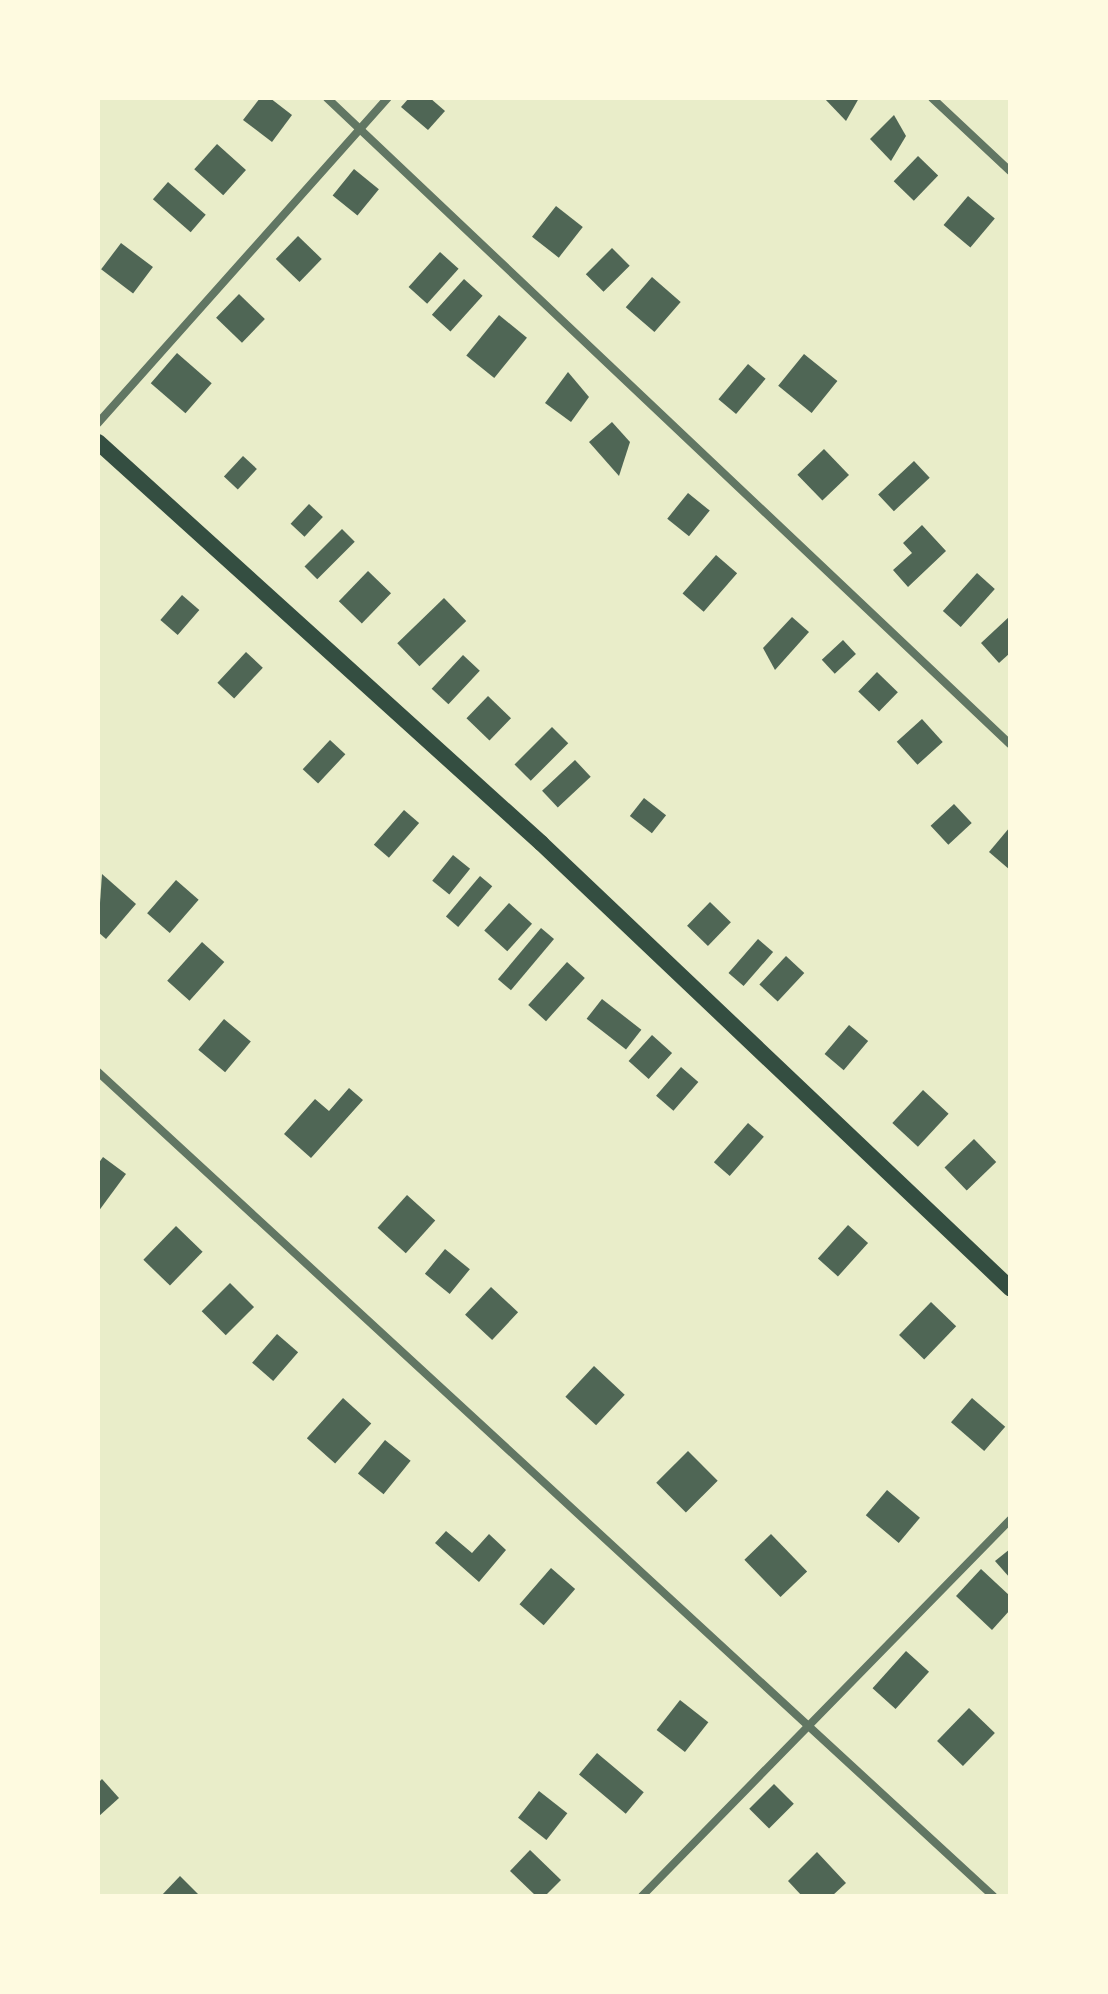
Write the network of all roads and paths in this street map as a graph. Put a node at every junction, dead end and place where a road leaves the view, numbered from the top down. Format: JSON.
{"nodes":[{"id":1,"x":327,"y":98,"type":"edge"},
{"id":2,"x":388,"y":98,"type":"edge"},
{"id":3,"x":932,"y":98,"type":"edge"},
{"id":4,"x":360,"y":130,"type":"junction"},
{"id":5,"x":1010,"y":171,"type":"edge"},
{"id":6,"x":98,"y":423,"type":"edge"},
{"id":7,"x":98,"y":442,"type":"edge"},
{"id":8,"x":1010,"y":744,"type":"edge"},
{"id":9,"x":98,"y":1072,"type":"edge"},
{"id":10,"x":1010,"y":1288,"type":"edge"},
{"id":11,"x":1010,"y":1520,"type":"edge"},
{"id":12,"x":810,"y":1724,"type":"junction"},
{"id":13,"x":642,"y":1896,"type":"edge"},
{"id":14,"x":993,"y":1896,"type":"edge"}],
"edges":[{"from":1,"to":4,"type":"street"},
{"from":2,"to":4,"type":"street"},
{"from":3,"to":5,"type":"street"},
{"from":4,"to":6,"type":"street"},
{"from":4,"to":8,"type":"street"},
{"from":7,"to":10,"type":"main road"},
{"from":9,"to":12,"type":"street"},
{"from":11,"to":12,"type":"street"},
{"from":12,"to":13,"type":"street"},
{"from":12,"to":14,"type":"street"}]}
